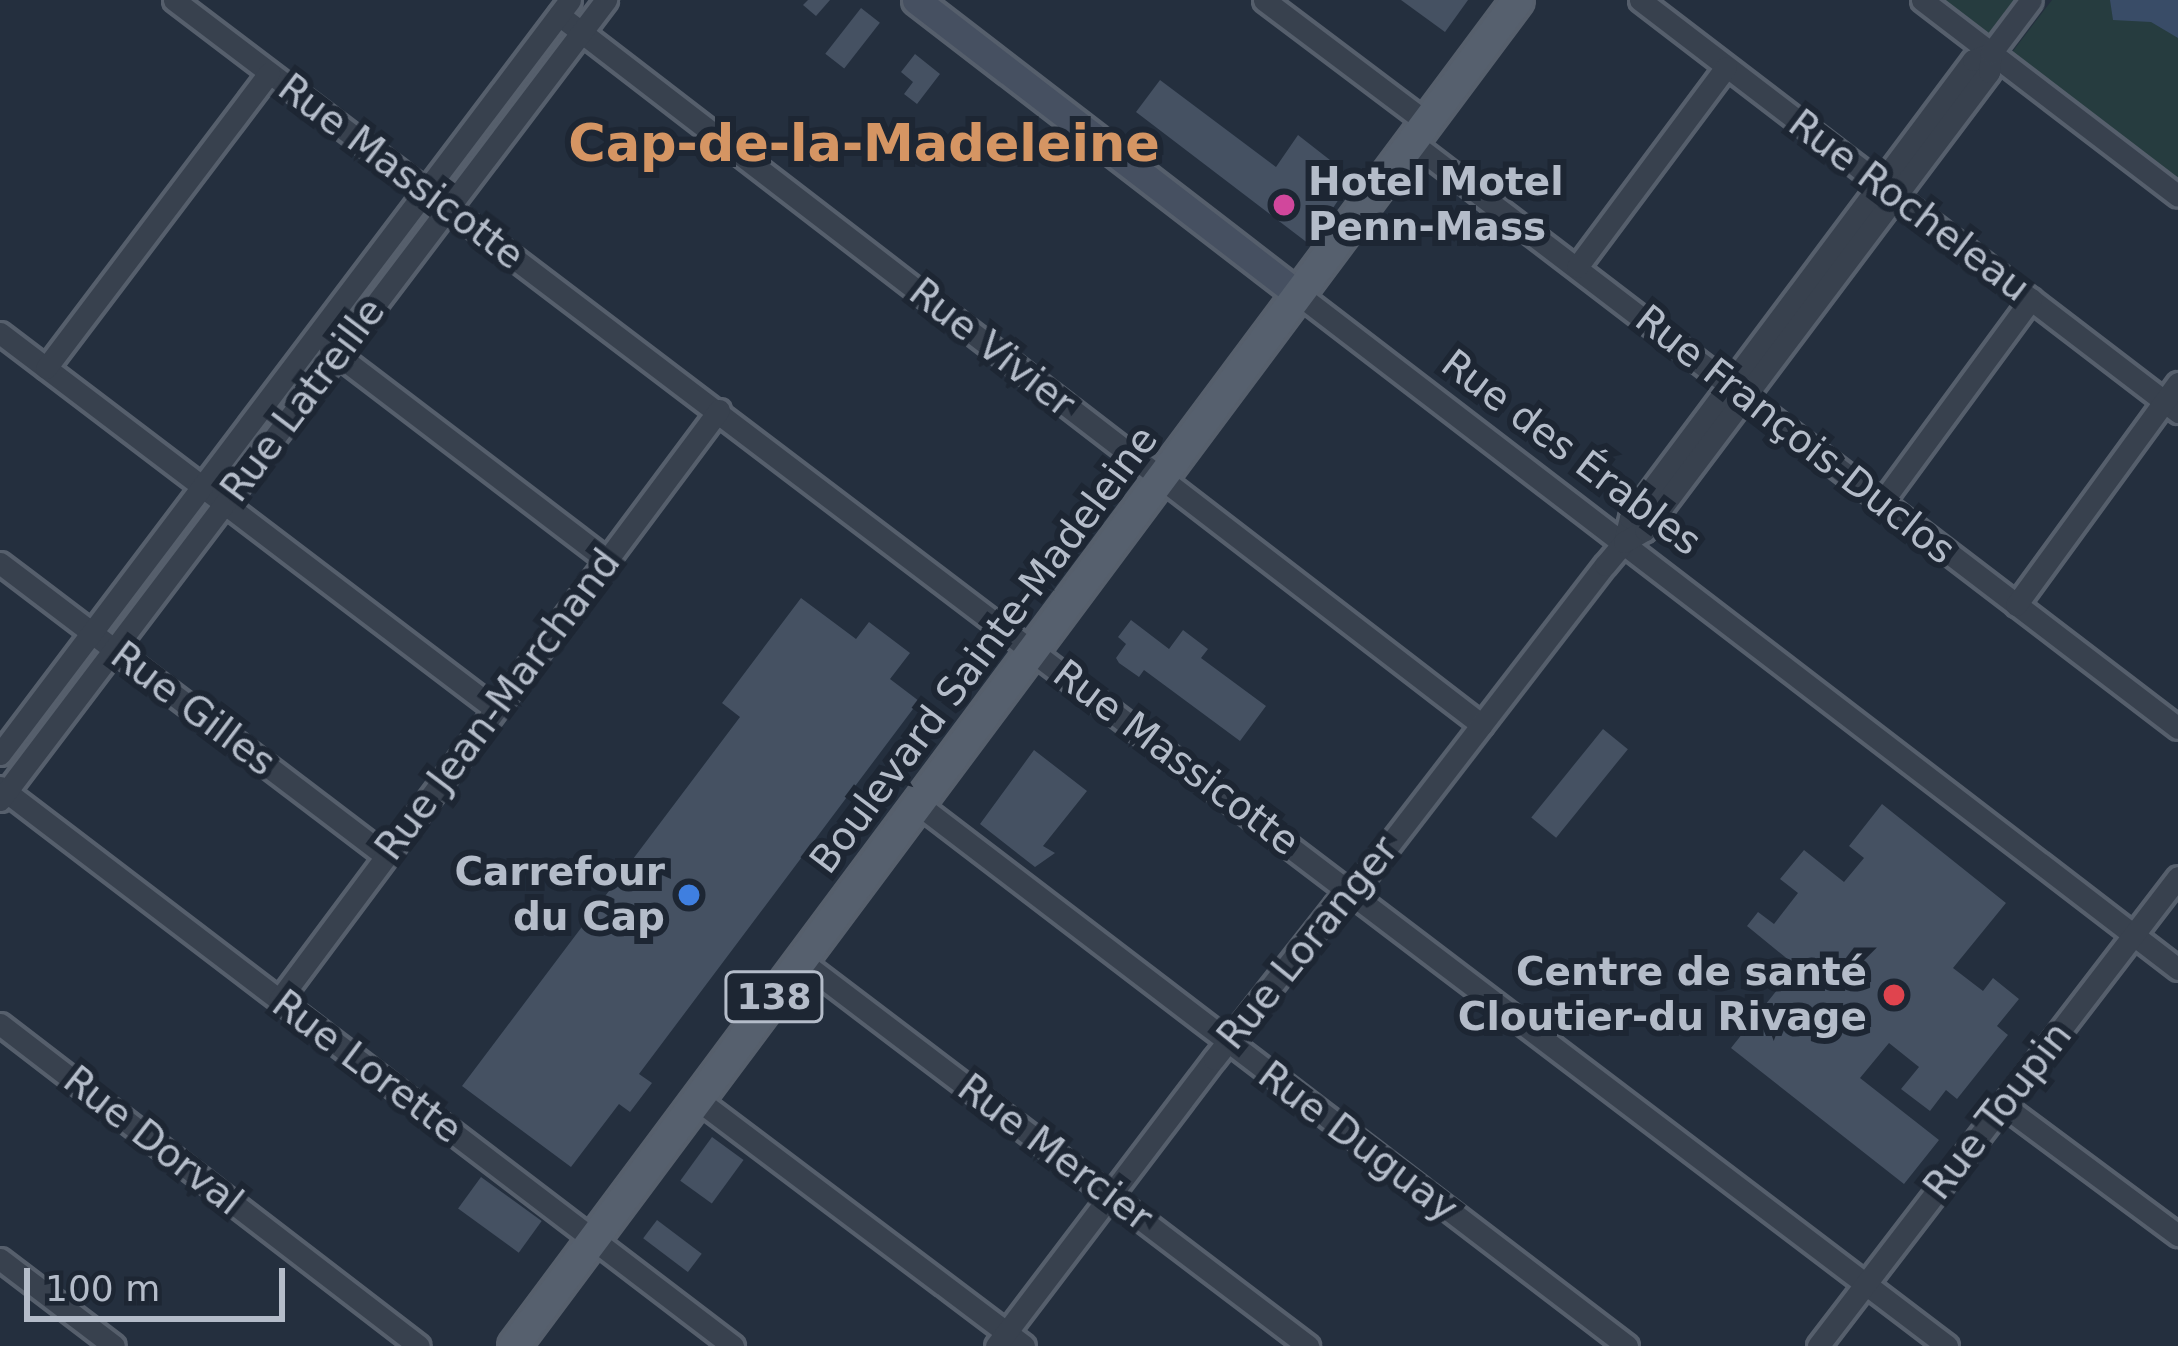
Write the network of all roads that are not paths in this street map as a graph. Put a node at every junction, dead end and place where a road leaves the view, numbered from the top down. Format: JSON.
{"nodes":[{"id":1,"x":174,"y":0,"type":"edge"},
{"id":2,"x":605,"y":0,"type":"edge"},
{"id":3,"x":916,"y":0,"type":"edge"},
{"id":4,"x":1264,"y":0,"type":"edge"},
{"id":5,"x":1517,"y":0,"type":"edge"},
{"id":6,"x":1640,"y":0,"type":"edge"},
{"id":7,"x":1922,"y":0,"type":"edge"},
{"id":8,"x":2031,"y":0,"type":"edge"},
{"id":9,"x":565,"y":8,"type":"edge"},
{"id":10,"x":582,"y":32,"type":"junction"},
{"id":11,"x":1991,"y":53,"type":"junction"},
{"id":12,"x":1726,"y":67,"type":"junction"},
{"id":13,"x":269,"y":73,"type":"junction"},
{"id":14,"x":1418,"y":132,"type":"junction"},
{"id":15,"x":427,"y":190,"type":"junction"},
{"id":16,"x":1888,"y":190,"type":"junction"},
{"id":17,"x":2178,"y":196,"type":"edge"},
{"id":18,"x":449,"y":207,"type":"junction"},
{"id":19,"x":1577,"y":267,"type":"junction"},
{"id":20,"x":1298,"y":294,"type":"junction"},
{"id":21,"x":2031,"y":299,"type":"junction"},
{"id":22,"x":0,"y":333,"type":"edge"},
{"id":23,"x":315,"y":338,"type":"junction"},
{"id":24,"x":337,"y":355,"type":"junction"},
{"id":25,"x":46,"y":368,"type":"junction"},
{"id":26,"x":1737,"y":391,"type":"junction"},
{"id":27,"x":2174,"y":399,"type":"edge"},
{"id":28,"x":718,"y":410,"type":"junction"},
{"id":29,"x":1160,"y":477,"type":"junction"},
{"id":30,"x":202,"y":487,"type":"junction"},
{"id":31,"x":1882,"y":502,"type":"junction"},
{"id":32,"x":224,"y":503,"type":"junction"},
{"id":33,"x":1624,"y":542,"type":"junction"},
{"id":34,"x":606,"y":559,"type":"junction"},
{"id":35,"x":0,"y":563,"type":"edge"},
{"id":36,"x":2017,"y":605,"type":"junction"},
{"id":37,"x":92,"y":633,"type":"junction"},
{"id":38,"x":1035,"y":649,"type":"junction"},
{"id":39,"x":114,"y":650,"type":"junction"},
{"id":40,"x":495,"y":709,"type":"junction"},
{"id":41,"x":1482,"y":725,"type":"junction"},
{"id":42,"x":2178,"y":728,"type":"edge"},
{"id":43,"x":0,"y":754,"type":"edge"},
{"id":44,"x":2,"y":793,"type":"edge"},
{"id":45,"x":919,"y":805,"type":"junction"},
{"id":46,"x":386,"y":855,"type":"junction"},
{"id":47,"x":2178,"y":878,"type":"edge"},
{"id":48,"x":1349,"y":891,"type":"junction"},
{"id":49,"x":2134,"y":935,"type":"junction"},
{"id":50,"x":801,"y":961,"type":"junction"},
{"id":51,"x":2178,"y":969,"type":"edge"},
{"id":52,"x":279,"y":1000,"type":"junction"},
{"id":53,"x":0,"y":1024,"type":"edge"},
{"id":54,"x":1228,"y":1042,"type":"junction"},
{"id":55,"x":698,"y":1100,"type":"junction"},
{"id":56,"x":2004,"y":1106,"type":"junction"},
{"id":57,"x":1111,"y":1195,"type":"junction"},
{"id":58,"x":2178,"y":1235,"type":"edge"},
{"id":59,"x":594,"y":1240,"type":"junction"},
{"id":60,"x":0,"y":1258,"type":"edge"},
{"id":61,"x":1864,"y":1284,"type":"junction"},
{"id":62,"x":1008,"y":1342,"type":"edge"},
{"id":63,"x":114,"y":1346,"type":"edge"},
{"id":64,"x":419,"y":1346,"type":"edge"},
{"id":65,"x":514,"y":1346,"type":"edge"},
{"id":66,"x":733,"y":1346,"type":"edge"},
{"id":67,"x":1308,"y":1346,"type":"edge"},
{"id":68,"x":1627,"y":1346,"type":"edge"},
{"id":69,"x":1818,"y":1346,"type":"edge"},
{"id":70,"x":1947,"y":1346,"type":"edge"}],
"edges":[{"from":1,"to":13,"type":"street","name":"Rue Massicotte"},
{"from":2,"to":10,"type":"street","name":"Rue Latreille"},
{"from":3,"to":20,"type":"street","name":"Rue des Érables"},
{"from":4,"to":14,"type":"street","name":"Rue François-Duclos"},
{"from":5,"to":14,"type":"main road","name":"Boulevard Sainte-Madeleine","number":"138"},
{"from":6,"to":12,"type":"street","name":"Rue Rocheleau"},
{"from":7,"to":11,"type":"street"},
{"from":8,"to":11,"type":"street","name":"Rue Loranger"},
{"from":9,"to":10,"type":"street","name":"Rue Vivier"},
{"from":9,"to":15,"type":"street","name":"Rue Latreille"},
{"from":10,"to":18,"type":"street","name":"Rue Latreille"},
{"from":10,"to":29,"type":"street","name":"Rue Vivier"},
{"from":11,"to":16,"type":"street","name":"Rue Loranger"},
{"from":11,"to":17,"type":"street"},
{"from":12,"to":16,"type":"street","name":"Rue Rocheleau"},
{"from":12,"to":19,"type":"street"},
{"from":13,"to":15,"type":"street","name":"Rue Massicotte"},
{"from":13,"to":25,"type":"street"},
{"from":14,"to":19,"type":"street","name":"Rue François-Duclos"},
{"from":14,"to":20,"type":"main road","name":"Boulevard Sainte-Madeleine","number":"138"},
{"from":15,"to":18,"type":"street","name":"Rue Massicotte"},
{"from":15,"to":23,"type":"street","name":"Rue Latreille"},
{"from":16,"to":21,"type":"street","name":"Rue Rocheleau"},
{"from":16,"to":26,"type":"street","name":"Rue Loranger"},
{"from":18,"to":24,"type":"street","name":"Rue Latreille"},
{"from":18,"to":28,"type":"street","name":"Rue Massicotte"},
{"from":19,"to":26,"type":"street","name":"Rue François-Duclos"},
{"from":20,"to":29,"type":"main road","name":"Boulevard Sainte-Madeleine","number":"138"},
{"from":20,"to":33,"type":"street","name":"Rue des Érables"},
{"from":21,"to":27,"type":"street","name":"Rue Rocheleau"},
{"from":21,"to":31,"type":"street"},
{"from":22,"to":25,"type":"street"},
{"from":23,"to":24,"type":"street"},
{"from":23,"to":30,"type":"street","name":"Rue Latreille"},
{"from":24,"to":32,"type":"street","name":"Rue Latreille"},
{"from":24,"to":34,"type":"street"},
{"from":25,"to":30,"type":"street"},
{"from":26,"to":31,"type":"street","name":"Rue François-Duclos"},
{"from":26,"to":33,"type":"street","name":"Rue Loranger"},
{"from":27,"to":36,"type":"street"},
{"from":28,"to":34,"type":"street","name":"Rue Jean-Marchand"},
{"from":28,"to":38,"type":"street","name":"Rue Massicotte"},
{"from":29,"to":38,"type":"main road","name":"Boulevard Sainte-Madeleine","number":"138"},
{"from":29,"to":41,"type":"street","name":"Rue Vivier"},
{"from":30,"to":32,"type":"street"},
{"from":30,"to":37,"type":"street","name":"Rue Latreille"},
{"from":31,"to":36,"type":"street","name":"Rue François-Duclos"},
{"from":32,"to":39,"type":"street","name":"Rue Latreille"},
{"from":32,"to":40,"type":"street"},
{"from":33,"to":41,"type":"street","name":"Rue Loranger"},
{"from":33,"to":49,"type":"street","name":"Rue des Érables"},
{"from":34,"to":40,"type":"street","name":"Rue Jean-Marchand"},
{"from":35,"to":37,"type":"street","name":"Rue Gilles"},
{"from":36,"to":42,"type":"street","name":"Rue François-Duclos"},
{"from":37,"to":39,"type":"street","name":"Rue Gilles"},
{"from":37,"to":43,"type":"street","name":"Rue Latreille"},
{"from":38,"to":45,"type":"main road","name":"Boulevard Sainte-Madeleine","number":"138"},
{"from":38,"to":48,"type":"street","name":"Rue Massicotte"},
{"from":39,"to":44,"type":"street","name":"Rue Latreille"},
{"from":39,"to":46,"type":"street","name":"Rue Gilles"},
{"from":40,"to":46,"type":"street","name":"Rue Jean-Marchand"},
{"from":41,"to":48,"type":"street","name":"Rue Loranger"},
{"from":44,"to":52,"type":"street","name":"Rue Lorette"},
{"from":45,"to":50,"type":"main road","name":"Boulevard Sainte-Madeleine","number":"138"},
{"from":45,"to":54,"type":"street","name":"Rue Duguay"},
{"from":46,"to":52,"type":"street","name":"Rue Jean-Marchand"},
{"from":47,"to":49,"type":"street","name":"Rue Toupin"},
{"from":48,"to":54,"type":"street","name":"Rue Loranger"},
{"from":48,"to":61,"type":"street","name":"Rue Massicotte"},
{"from":49,"to":51,"type":"street","name":"Rue des Érables"},
{"from":49,"to":56,"type":"street","name":"Rue Toupin"},
{"from":50,"to":55,"type":"main road","name":"Boulevard Sainte-Madeleine","number":"138"},
{"from":50,"to":57,"type":"street","name":"Rue Mercier"},
{"from":52,"to":59,"type":"street","name":"Rue Lorette"},
{"from":53,"to":64,"type":"street","name":"Rue Dorval"},
{"from":54,"to":57,"type":"street","name":"Rue Loranger"},
{"from":54,"to":68,"type":"street","name":"Rue Duguay"},
{"from":55,"to":59,"type":"main road","name":"Boulevard Sainte-Madeleine","number":"138"},
{"from":55,"to":62,"type":"street"},
{"from":56,"to":58,"type":"street"},
{"from":56,"to":61,"type":"street","name":"Rue Toupin"},
{"from":57,"to":62,"type":"street","name":"Rue Loranger"},
{"from":57,"to":67,"type":"street","name":"Rue Mercier"},
{"from":59,"to":65,"type":"main road","name":"Boulevard Sainte-Madeleine","number":"138"},
{"from":59,"to":66,"type":"street","name":"Rue Lorette"},
{"from":60,"to":63,"type":"street"},
{"from":61,"to":69,"type":"street","name":"Rue Toupin"},
{"from":61,"to":70,"type":"street","name":"Rue Massicotte"}]}
